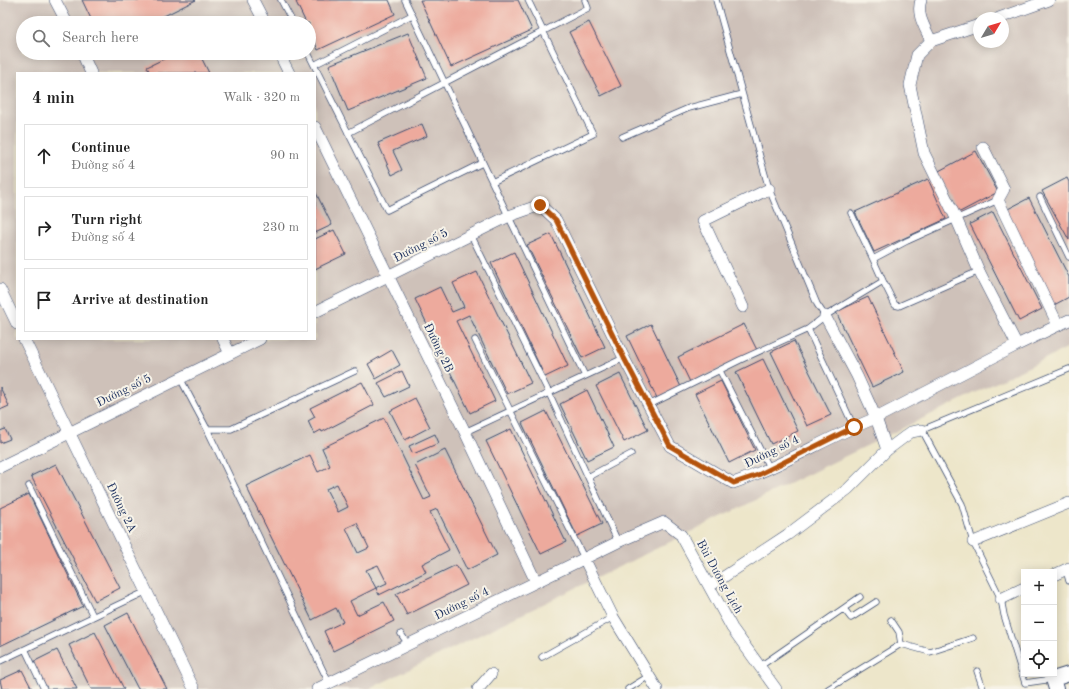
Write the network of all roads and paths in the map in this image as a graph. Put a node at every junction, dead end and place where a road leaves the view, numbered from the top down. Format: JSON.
{"nodes":[{"id":1,"x":55,"y":0,"type":"edge"},
{"id":2,"x":253,"y":0,"type":"edge"},
{"id":3,"x":281,"y":0,"type":"edge"},
{"id":4,"x":405,"y":0,"type":"edge"},
{"id":5,"x":528,"y":0,"type":"edge"},
{"id":6,"x":584,"y":0,"type":"edge"},
{"id":7,"x":716,"y":0,"type":"edge"},
{"id":8,"x":921,"y":0,"type":"edge"},
{"id":9,"x":1049,"y":0,"type":"edge"},
{"id":10,"x":1009,"y":14,"type":"edge"},
{"id":11,"x":412,"y":15,"type":"junction"},
{"id":12,"x":63,"y":16,"type":"edge"},
{"id":13,"x":261,"y":16,"type":"edge"},
{"id":14,"x":289,"y":16,"type":"edge"},
{"id":15,"x":973,"y":27,"type":"edge"},
{"id":16,"x":543,"y":31,"type":"junction"},
{"id":17,"x":931,"y":41,"type":"junction"},
{"id":18,"x":85,"y":60,"type":"edge"},
{"id":19,"x":282,"y":60,"type":"edge"},
{"id":20,"x":312,"y":60,"type":"edge"},
{"id":21,"x":314,"y":65,"type":"junction"},
{"id":22,"x":91,"y":72,"type":"edge"},
{"id":23,"x":288,"y":72,"type":"edge"},
{"id":24,"x":445,"y":83,"type":"junction"},
{"id":25,"x":742,"y":94,"type":"junction"},
{"id":26,"x":316,"y":128,"type":"edge"},
{"id":27,"x":348,"y":133,"type":"junction"},
{"id":28,"x":622,"y":137,"type":"dead end"},
{"id":29,"x":983,"y":147,"type":"dead end"},
{"id":30,"x":482,"y":163,"type":"junction"},
{"id":31,"x":492,"y":182,"type":"junction"},
{"id":32,"x":769,"y":190,"type":"junction"},
{"id":33,"x":1040,"y":197,"type":"dead end"},
{"id":34,"x":998,"y":200,"type":"junction"},
{"id":35,"x":540,"y":205,"type":"joint"},
{"id":36,"x":851,"y":213,"type":"dead end"},
{"id":37,"x":509,"y":216,"type":"junction"},
{"id":38,"x":956,"y":218,"type":"junction"},
{"id":39,"x":471,"y":235,"type":"junction"},
{"id":40,"x":1069,"y":257,"type":"edge"},
{"id":41,"x":874,"y":259,"type":"junction"},
{"id":42,"x":979,"y":271,"type":"junction"},
{"id":43,"x":388,"y":277,"type":"junction"},
{"id":44,"x":883,"y":281,"type":"junction"},
{"id":45,"x":0,"y":289,"type":"edge"},
{"id":46,"x":743,"y":307,"type":"dead end"},
{"id":47,"x":316,"y":312,"type":"edge"},
{"id":48,"x":825,"y":316,"type":"junction"},
{"id":49,"x":1069,"y":320,"type":"edge"},
{"id":50,"x":16,"y":322,"type":"edge"},
{"id":51,"x":1058,"y":325,"type":"junction"},
{"id":52,"x":808,"y":329,"type":"junction"},
{"id":53,"x":24,"y":340,"type":"edge"},
{"id":54,"x":223,"y":340,"type":"edge"},
{"id":55,"x":258,"y":340,"type":"edge"},
{"id":56,"x":475,"y":340,"type":"dead end"},
{"id":57,"x":1017,"y":345,"type":"junction"},
{"id":58,"x":230,"y":354,"type":"junction"},
{"id":59,"x":624,"y":358,"type":"junction"},
{"id":60,"x":1069,"y":369,"type":"edge"},
{"id":61,"x":355,"y":371,"type":"dead end"},
{"id":62,"x":720,"y":371,"type":"junction"},
{"id":63,"x":585,"y":376,"type":"junction"},
{"id":64,"x":180,"y":378,"type":"junction"},
{"id":65,"x":549,"y":393,"type":"junction"},
{"id":66,"x":649,"y":406,"type":"junction"},
{"id":67,"x":510,"y":411,"type":"junction"},
{"id":68,"x":876,"y":418,"type":"junction"},
{"id":69,"x":854,"y":427,"type":"junction"},
{"id":70,"x":208,"y":429,"type":"junction"},
{"id":71,"x":922,"y":430,"type":"junction"},
{"id":72,"x":70,"y":432,"type":"junction"},
{"id":73,"x":465,"y":432,"type":"junction"},
{"id":74,"x":887,"y":450,"type":"junction"},
{"id":75,"x":631,"y":454,"type":"dead end"},
{"id":76,"x":0,"y":467,"type":"edge"},
{"id":77,"x":770,"y":468,"type":"junction"},
{"id":78,"x":588,"y":477,"type":"junction"},
{"id":79,"x":29,"y":486,"type":"dead end"},
{"id":80,"x":1069,"y":503,"type":"edge"},
{"id":81,"x":618,"y":542,"type":"junction"},
{"id":82,"x":973,"y":542,"type":"junction"},
{"id":83,"x":584,"y":558,"type":"junction"},
{"id":84,"x":1068,"y":573,"type":"edge"},
{"id":85,"x":1057,"y":575,"type":"edge"},
{"id":86,"x":536,"y":582,"type":"junction"},
{"id":87,"x":710,"y":586,"type":"junction"},
{"id":88,"x":1021,"y":589,"type":"edge"},
{"id":89,"x":147,"y":591,"type":"junction"},
{"id":90,"x":860,"y":597,"type":"dead end"},
{"id":91,"x":1001,"y":598,"type":"junction"},
{"id":92,"x":876,"y":602,"type":"dead end"},
{"id":93,"x":844,"y":608,"type":"junction"},
{"id":94,"x":93,"y":616,"type":"junction"},
{"id":95,"x":613,"y":617,"type":"junction"},
{"id":96,"x":891,"y":620,"type":"dead end"},
{"id":97,"x":401,"y":634,"type":"dead end"},
{"id":98,"x":973,"y":638,"type":"dead end"},
{"id":99,"x":408,"y":644,"type":"junction"},
{"id":100,"x":901,"y":644,"type":"junction"},
{"id":101,"x":25,"y":649,"type":"junction"},
{"id":102,"x":542,"y":657,"type":"dead end"},
{"id":103,"x":0,"y":661,"type":"edge"},
{"id":104,"x":760,"y":667,"type":"junction"},
{"id":105,"x":977,"y":671,"type":"dead end"},
{"id":106,"x":491,"y":674,"type":"dead end"},
{"id":107,"x":1069,"y":674,"type":"edge"},
{"id":108,"x":649,"y":676,"type":"junction"},
{"id":109,"x":329,"y":683,"type":"junction"},
{"id":110,"x":1054,"y":684,"type":"edge"},
{"id":111,"x":44,"y":689,"type":"edge"},
{"id":112,"x":194,"y":689,"type":"edge"},
{"id":113,"x":317,"y":689,"type":"edge"},
{"id":114,"x":478,"y":689,"type":"edge"},
{"id":115,"x":628,"y":689,"type":"edge"},
{"id":116,"x":657,"y":689,"type":"edge"},
{"id":117,"x":776,"y":689,"type":"edge"},
{"id":118,"x":828,"y":689,"type":"edge"},
{"id":119,"x":983,"y":689,"type":"edge"}],
"edges":[{"from":1,"to":12,"type":"street"},
{"from":2,"to":13,"type":"street"},
{"from":3,"to":14,"type":"lane"},
{"from":4,"to":11,"type":"lane"},
{"from":5,"to":16,"type":"lane"},
{"from":6,"to":16,"type":"lane"},
{"from":7,"to":25,"type":"lane"},
{"from":8,"to":17,"type":"street"},
{"from":9,"to":10,"type":"street"},
{"from":11,"to":21,"type":"lane"},
{"from":11,"to":24,"type":"lane"},
{"from":15,"to":17,"type":"street"},
{"from":16,"to":24,"type":"lane"},
{"from":16,"to":31,"type":"lane"},
{"from":17,"to":38,"type":"street"},
{"from":18,"to":22,"type":"street"},
{"from":19,"to":23,"type":"street"},
{"from":20,"to":21,"type":"lane"},
{"from":21,"to":27,"type":"lane"},
{"from":24,"to":27,"type":"lane"},
{"from":24,"to":30,"type":"lane"},
{"from":25,"to":28,"type":"lane"},
{"from":25,"to":32,"type":"lane"},
{"from":26,"to":43,"type":"street","name":"Đường 2B"},
{"from":27,"to":30,"type":"lane"},
{"from":29,"to":34,"type":"street"},
{"from":30,"to":31,"type":"lane"},
{"from":31,"to":37,"type":"lane"},
{"from":32,"to":46,"type":"street"},
{"from":32,"to":48,"type":"lane"},
{"from":33,"to":40,"type":"lane"},
{"from":34,"to":38,"type":"lane"},
{"from":34,"to":51,"type":"street"},
{"from":35,"to":37,"type":"street","name":"Đường số 5"},
{"from":35,"to":59,"type":"street","name":"Đường số 4"},
{"from":36,"to":41,"type":"lane"},
{"from":37,"to":39,"type":"street","name":"Đường số 5"},
{"from":37,"to":63,"type":"lane"},
{"from":38,"to":41,"type":"lane"},
{"from":38,"to":42,"type":"street"},
{"from":39,"to":43,"type":"street","name":"Đường số 5"},
{"from":39,"to":65,"type":"lane"},
{"from":41,"to":44,"type":"lane"},
{"from":42,"to":44,"type":"lane"},
{"from":42,"to":57,"type":"street"},
{"from":43,"to":47,"type":"street","name":"Đường số 5"},
{"from":43,"to":73,"type":"street","name":"Đường 2B"},
{"from":44,"to":48,"type":"lane"},
{"from":45,"to":50,"type":"street"},
{"from":48,"to":52,"type":"lane"},
{"from":48,"to":68,"type":"street"},
{"from":49,"to":51,"type":"street","name":"Đường số 4"},
{"from":51,"to":57,"type":"street","name":"Đường số 4"},
{"from":52,"to":62,"type":"lane"},
{"from":52,"to":69,"type":"lane"},
{"from":53,"to":72,"type":"street","name":"Đường 2A"},
{"from":54,"to":58,"type":"street"},
{"from":55,"to":58,"type":"street","name":"Đường số 5"},
{"from":56,"to":67,"type":"lane"},
{"from":57,"to":68,"type":"street","name":"Đường số 4"},
{"from":58,"to":64,"type":"street","name":"Đường số 5"},
{"from":59,"to":63,"type":"lane"},
{"from":59,"to":66,"type":"street","name":"Đường số 4"},
{"from":60,"to":71,"type":"lane"},
{"from":61,"to":70,"type":"lane"},
{"from":62,"to":66,"type":"lane"},
{"from":62,"to":77,"type":"lane"},
{"from":63,"to":65,"type":"lane"},
{"from":64,"to":70,"type":"lane"},
{"from":64,"to":72,"type":"street","name":"Đường số 5"},
{"from":65,"to":67,"type":"lane"},
{"from":65,"to":78,"type":"lane"},
{"from":66,"to":77,"type":"street","name":"Đường số 4"},
{"from":67,"to":73,"type":"lane"},
{"from":67,"to":83,"type":"lane"},
{"from":68,"to":69,"type":"street","name":"Đường số 4"},
{"from":68,"to":74,"type":"street"},
{"from":69,"to":77,"type":"street","name":"Đường số 4"},
{"from":70,"to":109,"type":"lane"},
{"from":71,"to":74,"type":"street"},
{"from":71,"to":82,"type":"lane"},
{"from":72,"to":76,"type":"street","name":"Đường số 5"},
{"from":72,"to":89,"type":"street","name":"Đường 2A"},
{"from":73,"to":86,"type":"street","name":"Đường 2B"},
{"from":74,"to":87,"type":"street"},
{"from":75,"to":78,"type":"lane"},
{"from":78,"to":81,"type":"lane"},
{"from":79,"to":94,"type":"lane"},
{"from":80,"to":82,"type":"street"},
{"from":81,"to":83,"type":"street","name":"Đường số 4"},
{"from":81,"to":87,"type":"street","name":"Bùi Dương Lịch"},
{"from":82,"to":91,"type":"lane"},
{"from":83,"to":86,"type":"street","name":"Đường số 4"},
{"from":83,"to":95,"type":"street"},
{"from":84,"to":85,"type":"street"},
{"from":86,"to":99,"type":"street","name":"Đường số 4"},
{"from":87,"to":104,"type":"street","name":"Bùi Dương Lịch"},
{"from":88,"to":91,"type":"street"},
{"from":89,"to":94,"type":"lane"},
{"from":89,"to":112,"type":"street","name":"Đường 2A"},
{"from":90,"to":93,"type":"lane"},
{"from":91,"to":110,"type":"lane"},
{"from":92,"to":93,"type":"lane"},
{"from":93,"to":104,"type":"lane"},
{"from":94,"to":101,"type":"lane"},
{"from":95,"to":102,"type":"lane"},
{"from":95,"to":108,"type":"street"},
{"from":96,"to":100,"type":"lane"},
{"from":97,"to":99,"type":"lane"},
{"from":98,"to":100,"type":"lane"},
{"from":99,"to":109,"type":"street","name":"Đường số 4"},
{"from":100,"to":118,"type":"lane"},
{"from":101,"to":103,"type":"lane"},
{"from":101,"to":111,"type":"lane"},
{"from":104,"to":117,"type":"street","name":"Bùi Dương Lịch"},
{"from":105,"to":119,"type":"lane"},
{"from":106,"to":114,"type":"street"},
{"from":107,"to":110,"type":"street"},
{"from":108,"to":115,"type":"lane"},
{"from":108,"to":116,"type":"street"},
{"from":109,"to":113,"type":"street","name":"Đường số 4"}]}
